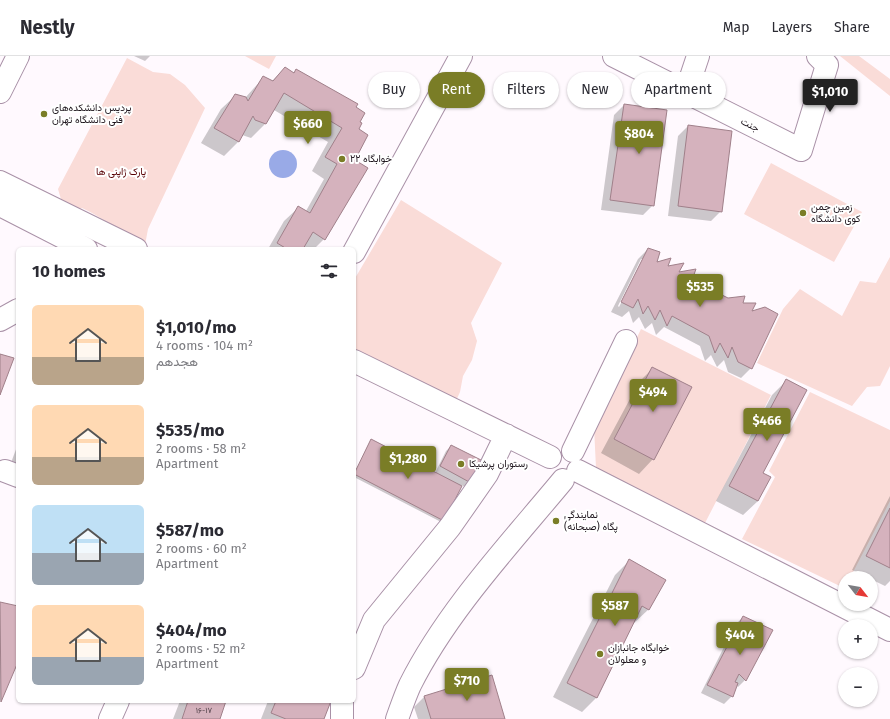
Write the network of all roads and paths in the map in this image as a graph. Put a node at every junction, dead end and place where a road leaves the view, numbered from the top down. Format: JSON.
{"nodes":[{"id":1,"x":18,"y":56,"type":"edge"},
{"id":2,"x":461,"y":56,"type":"edge"},
{"id":3,"x":614,"y":56,"type":"edge"},
{"id":4,"x":698,"y":56,"type":"edge"},
{"id":5,"x":823,"y":60,"type":"edge"},
{"id":6,"x":646,"y":72,"type":"edge"},
{"id":7,"x":693,"y":72,"type":"edge"},
{"id":8,"x":0,"y":92,"type":"edge"},
{"id":9,"x":718,"y":108,"type":"edge"},
{"id":10,"x":0,"y":182,"type":"edge"},
{"id":11,"x":0,"y":204,"type":"edge"},
{"id":12,"x":82,"y":247,"type":"edge"},
{"id":13,"x":132,"y":247,"type":"edge"},
{"id":14,"x":356,"y":248,"type":"edge"},
{"id":15,"x":16,"y":311,"type":"edge"},
{"id":16,"x":0,"y":320,"type":"edge"},
{"id":17,"x":626,"y":341,"type":"dead end"},
{"id":18,"x":356,"y":362,"type":"edge"},
{"id":19,"x":506,"y":435,"type":"junction"},
{"id":20,"x":571,"y":468,"type":"junction"},
{"id":21,"x":890,"y":630,"type":"edge"},
{"id":22,"x":356,"y":663,"type":"edge"},
{"id":23,"x":117,"y":703,"type":"edge"},
{"id":24,"x":342,"y":703,"type":"edge"},
{"id":25,"x":110,"y":719,"type":"edge"},
{"id":26,"x":342,"y":719,"type":"edge"},
{"id":27,"x":397,"y":719,"type":"edge"}],
"edges":[{"from":1,"to":8,"type":"street"},
{"from":2,"to":14,"type":"street"},
{"from":3,"to":6,"type":"street","name":"جنت"},
{"from":4,"to":7,"type":"street"},
{"from":5,"to":9,"type":"street","name":"جنت"},
{"from":10,"to":13,"type":"street"},
{"from":11,"to":12,"type":"street"},
{"from":15,"to":16,"type":"street"},
{"from":17,"to":20,"type":"street"},
{"from":18,"to":19,"type":"street"},
{"from":19,"to":20,"type":"street"},
{"from":19,"to":22,"type":"street"},
{"from":20,"to":21,"type":"street"},
{"from":20,"to":27,"type":"street"},
{"from":23,"to":25,"type":"street"},
{"from":24,"to":26,"type":"street"}]}
